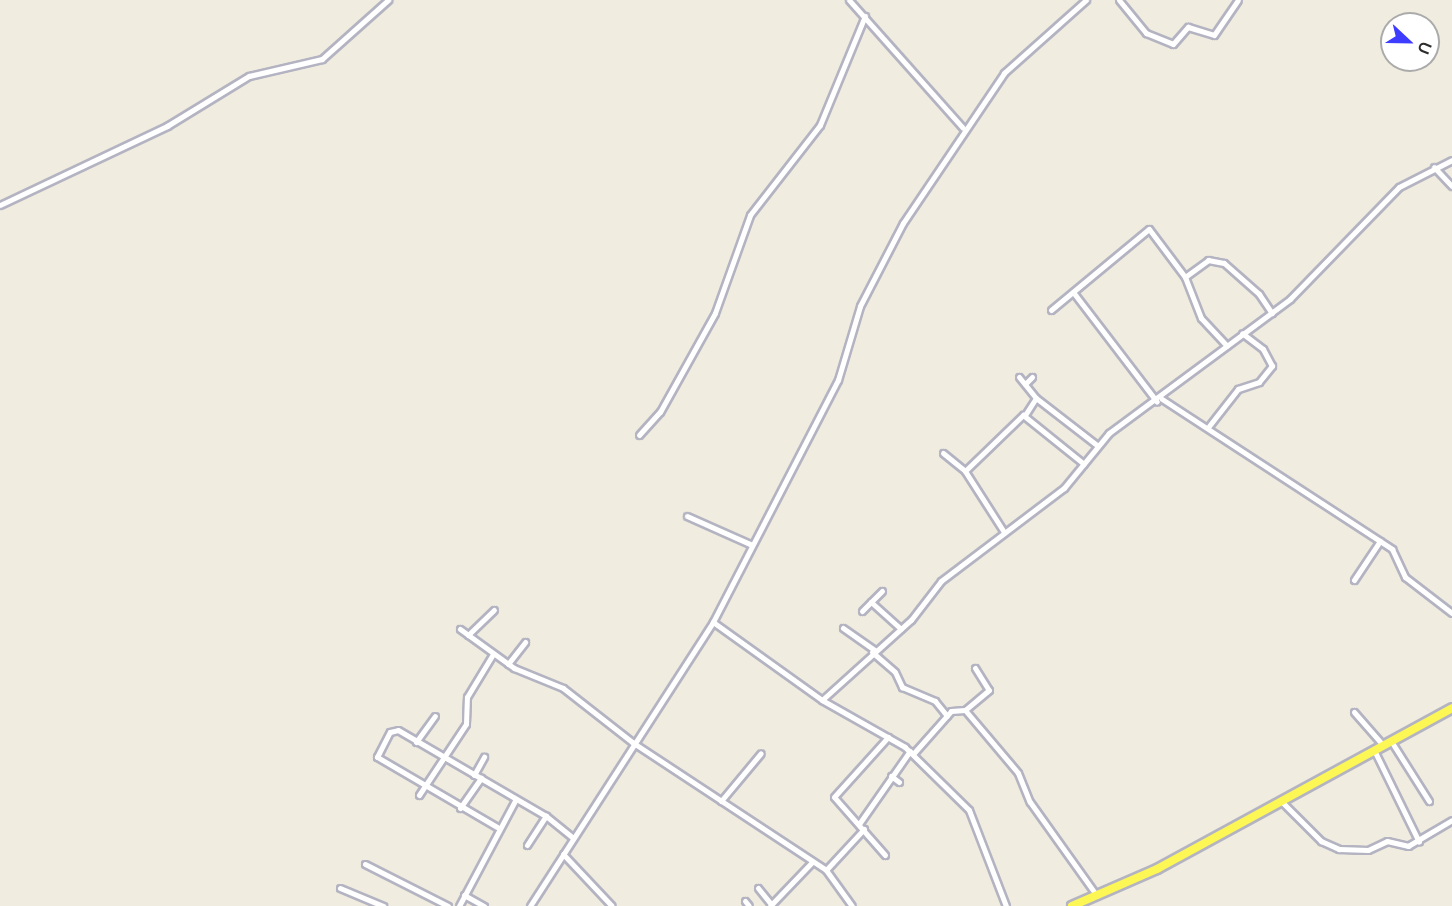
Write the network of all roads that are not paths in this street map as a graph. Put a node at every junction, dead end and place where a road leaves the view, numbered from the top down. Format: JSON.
{"nodes":[{"id":1,"x":388,"y":0,"type":"edge"},
{"id":2,"x":849,"y":0,"type":"edge"},
{"id":3,"x":861,"y":0,"type":"edge"},
{"id":4,"x":1086,"y":0,"type":"edge"},
{"id":5,"x":1119,"y":0,"type":"edge"},
{"id":6,"x":1238,"y":0,"type":"edge"},
{"id":7,"x":856,"y":6,"type":"junction"},
{"id":8,"x":865,"y":16,"type":"junction"},
{"id":9,"x":963,"y":128,"type":"junction"},
{"id":10,"x":1452,"y":160,"type":"edge"},
{"id":11,"x":1434,"y":167,"type":"junction"},
{"id":12,"x":1452,"y":186,"type":"edge"},
{"id":13,"x":0,"y":205,"type":"edge"},
{"id":14,"x":1185,"y":277,"type":"junction"},
{"id":15,"x":1073,"y":292,"type":"junction"},
{"id":16,"x":1051,"y":310,"type":"dead end"},
{"id":17,"x":1272,"y":313,"type":"junction"},
{"id":18,"x":1242,"y":333,"type":"junction"},
{"id":19,"x":1227,"y":346,"type":"junction"},
{"id":20,"x":1019,"y":377,"type":"dead end"},
{"id":21,"x":1032,"y":378,"type":"dead end"},
{"id":22,"x":1025,"y":384,"type":"junction"},
{"id":23,"x":1036,"y":398,"type":"junction"},
{"id":24,"x":1160,"y":401,"type":"junction"},
{"id":25,"x":1025,"y":415,"type":"junction"},
{"id":26,"x":1209,"y":426,"type":"junction"},
{"id":27,"x":639,"y":435,"type":"dead end"},
{"id":28,"x":1098,"y":446,"type":"junction"},
{"id":29,"x":943,"y":453,"type":"dead end"},
{"id":30,"x":1084,"y":464,"type":"junction"},
{"id":31,"x":965,"y":471,"type":"junction"},
{"id":32,"x":687,"y":516,"type":"dead end"},
{"id":33,"x":1004,"y":532,"type":"junction"},
{"id":34,"x":1380,"y":541,"type":"junction"},
{"id":35,"x":752,"y":545,"type":"junction"},
{"id":36,"x":1354,"y":580,"type":"dead end"},
{"id":37,"x":882,"y":591,"type":"dead end"},
{"id":38,"x":871,"y":602,"type":"junction"},
{"id":39,"x":494,"y":610,"type":"dead end"},
{"id":40,"x":862,"y":611,"type":"dead end"},
{"id":41,"x":1452,"y":613,"type":"edge"},
{"id":42,"x":712,"y":622,"type":"junction"},
{"id":43,"x":843,"y":627,"type":"dead end"},
{"id":44,"x":460,"y":629,"type":"dead end"},
{"id":45,"x":901,"y":629,"type":"junction"},
{"id":46,"x":468,"y":635,"type":"junction"},
{"id":47,"x":525,"y":642,"type":"dead end"},
{"id":48,"x":874,"y":651,"type":"junction"},
{"id":49,"x":493,"y":654,"type":"junction"},
{"id":50,"x":508,"y":664,"type":"junction"},
{"id":51,"x":975,"y":668,"type":"dead end"},
{"id":52,"x":822,"y":700,"type":"junction"},
{"id":53,"x":1452,"y":708,"type":"edge"},
{"id":54,"x":965,"y":710,"type":"junction"},
{"id":55,"x":1354,"y":712,"type":"dead end"},
{"id":56,"x":435,"y":716,"type":"dead end"},
{"id":57,"x":947,"y":716,"type":"junction"},
{"id":58,"x":888,"y":737,"type":"junction"},
{"id":59,"x":416,"y":742,"type":"junction"},
{"id":60,"x":632,"y":742,"type":"junction"},
{"id":61,"x":1383,"y":745,"type":"junction"},
{"id":62,"x":761,"y":753,"type":"dead end"},
{"id":63,"x":911,"y":753,"type":"junction"},
{"id":64,"x":483,"y":757,"type":"dead end"},
{"id":65,"x":442,"y":758,"type":"junction"},
{"id":66,"x":474,"y":775,"type":"junction"},
{"id":67,"x":891,"y":776,"type":"junction"},
{"id":68,"x":481,"y":778,"type":"junction"},
{"id":69,"x":899,"y":782,"type":"dead end"},
{"id":70,"x":425,"y":786,"type":"junction"},
{"id":71,"x":419,"y":795,"type":"dead end"},
{"id":72,"x":516,"y":799,"type":"junction"},
{"id":73,"x":721,"y":801,"type":"junction"},
{"id":74,"x":1281,"y":801,"type":"junction"},
{"id":75,"x":1429,"y":801,"type":"dead end"},
{"id":76,"x":460,"y":808,"type":"junction"},
{"id":77,"x":546,"y":816,"type":"junction"},
{"id":78,"x":1452,"y":820,"type":"edge"},
{"id":79,"x":859,"y":824,"type":"junction"},
{"id":80,"x":497,"y":827,"type":"junction"},
{"id":81,"x":864,"y":829,"type":"junction"},
{"id":82,"x":573,"y":838,"type":"junction"},
{"id":83,"x":1417,"y":839,"type":"junction"},
{"id":84,"x":527,"y":845,"type":"dead end"},
{"id":85,"x":563,"y":854,"type":"junction"},
{"id":86,"x":885,"y":855,"type":"dead end"},
{"id":87,"x":812,"y":862,"type":"junction"},
{"id":88,"x":365,"y":864,"type":"dead end"},
{"id":89,"x":826,"y":870,"type":"junction"},
{"id":90,"x":340,"y":888,"type":"dead end"},
{"id":91,"x":758,"y":888,"type":"dead end"},
{"id":92,"x":464,"y":895,"type":"junction"},
{"id":93,"x":1097,"y":896,"type":"junction"},
{"id":94,"x":774,"y":905,"type":"edge"},
{"id":95,"x":383,"y":906,"type":"edge"},
{"id":96,"x":448,"y":906,"type":"edge"},
{"id":97,"x":459,"y":906,"type":"edge"},
{"id":98,"x":484,"y":906,"type":"edge"},
{"id":99,"x":530,"y":906,"type":"edge"},
{"id":100,"x":612,"y":906,"type":"edge"},
{"id":101,"x":852,"y":906,"type":"edge"},
{"id":102,"x":1006,"y":906,"type":"edge"},
{"id":103,"x":1072,"y":906,"type":"edge"}],
"edges":[{"from":1,"to":13,"type":"street"},
{"from":2,"to":7,"type":"street"},
{"from":3,"to":7,"type":"street"},
{"from":4,"to":9,"type":"street"},
{"from":5,"to":6,"type":"street"},
{"from":7,"to":8,"type":"street"},
{"from":8,"to":9,"type":"street"},
{"from":8,"to":27,"type":"street"},
{"from":9,"to":35,"type":"street"},
{"from":10,"to":11,"type":"street"},
{"from":11,"to":12,"type":"street"},
{"from":11,"to":17,"type":"street"},
{"from":14,"to":15,"type":"street"},
{"from":14,"to":17,"type":"street"},
{"from":14,"to":19,"type":"street"},
{"from":15,"to":16,"type":"street"},
{"from":15,"to":24,"type":"street"},
{"from":17,"to":18,"type":"street"},
{"from":18,"to":19,"type":"street"},
{"from":18,"to":26,"type":"street"},
{"from":19,"to":24,"type":"street"},
{"from":20,"to":22,"type":"street"},
{"from":21,"to":22,"type":"street"},
{"from":22,"to":23,"type":"street"},
{"from":23,"to":25,"type":"street"},
{"from":23,"to":28,"type":"street"},
{"from":24,"to":26,"type":"street"},
{"from":24,"to":28,"type":"street"},
{"from":25,"to":30,"type":"street"},
{"from":25,"to":31,"type":"street"},
{"from":26,"to":34,"type":"street"},
{"from":28,"to":30,"type":"street"},
{"from":29,"to":31,"type":"street"},
{"from":30,"to":33,"type":"street"},
{"from":31,"to":33,"type":"street"},
{"from":32,"to":35,"type":"street"},
{"from":33,"to":45,"type":"street"},
{"from":34,"to":36,"type":"street"},
{"from":34,"to":41,"type":"street"},
{"from":35,"to":42,"type":"street"},
{"from":37,"to":38,"type":"street"},
{"from":38,"to":40,"type":"street"},
{"from":38,"to":45,"type":"street"},
{"from":39,"to":46,"type":"street"},
{"from":42,"to":52,"type":"street"},
{"from":42,"to":60,"type":"street"},
{"from":43,"to":48,"type":"street"},
{"from":44,"to":46,"type":"street"},
{"from":45,"to":48,"type":"street"},
{"from":46,"to":49,"type":"street"},
{"from":47,"to":50,"type":"street"},
{"from":48,"to":52,"type":"street"},
{"from":48,"to":57,"type":"street"},
{"from":49,"to":50,"type":"street"},
{"from":49,"to":65,"type":"street"},
{"from":50,"to":60,"type":"street"},
{"from":51,"to":54,"type":"street"},
{"from":52,"to":58,"type":"street"},
{"from":53,"to":61,"type":"main road"},
{"from":54,"to":57,"type":"street"},
{"from":54,"to":93,"type":"street"},
{"from":55,"to":61,"type":"street"},
{"from":56,"to":59,"type":"street"},
{"from":57,"to":63,"type":"street"},
{"from":58,"to":63,"type":"street"},
{"from":58,"to":79,"type":"street"},
{"from":59,"to":65,"type":"street"},
{"from":59,"to":70,"type":"street"},
{"from":60,"to":73,"type":"street"},
{"from":60,"to":82,"type":"street"},
{"from":61,"to":74,"type":"main road"},
{"from":61,"to":75,"type":"street"},
{"from":61,"to":83,"type":"street"},
{"from":62,"to":73,"type":"street"},
{"from":63,"to":67,"type":"street"},
{"from":63,"to":102,"type":"street"},
{"from":64,"to":66,"type":"street"},
{"from":65,"to":66,"type":"street"},
{"from":65,"to":70,"type":"street"},
{"from":66,"to":68,"type":"street"},
{"from":67,"to":69,"type":"street"},
{"from":67,"to":79,"type":"street"},
{"from":68,"to":72,"type":"street"},
{"from":68,"to":76,"type":"street"},
{"from":70,"to":71,"type":"street"},
{"from":70,"to":76,"type":"street"},
{"from":72,"to":77,"type":"street"},
{"from":72,"to":80,"type":"street"},
{"from":73,"to":87,"type":"street"},
{"from":74,"to":83,"type":"street"},
{"from":74,"to":93,"type":"main road"},
{"from":76,"to":80,"type":"street"},
{"from":77,"to":82,"type":"street"},
{"from":77,"to":84,"type":"street"},
{"from":78,"to":83,"type":"street"},
{"from":79,"to":81,"type":"street"},
{"from":80,"to":92,"type":"street"},
{"from":81,"to":86,"type":"street"},
{"from":81,"to":89,"type":"street"},
{"from":82,"to":85,"type":"street"},
{"from":85,"to":99,"type":"street"},
{"from":85,"to":100,"type":"street"},
{"from":87,"to":89,"type":"street"},
{"from":87,"to":94,"type":"street"},
{"from":88,"to":96,"type":"street"},
{"from":89,"to":101,"type":"street"},
{"from":90,"to":95,"type":"street"},
{"from":91,"to":94,"type":"street"},
{"from":92,"to":97,"type":"street"},
{"from":92,"to":98,"type":"street"},
{"from":93,"to":103,"type":"main road"}]}
